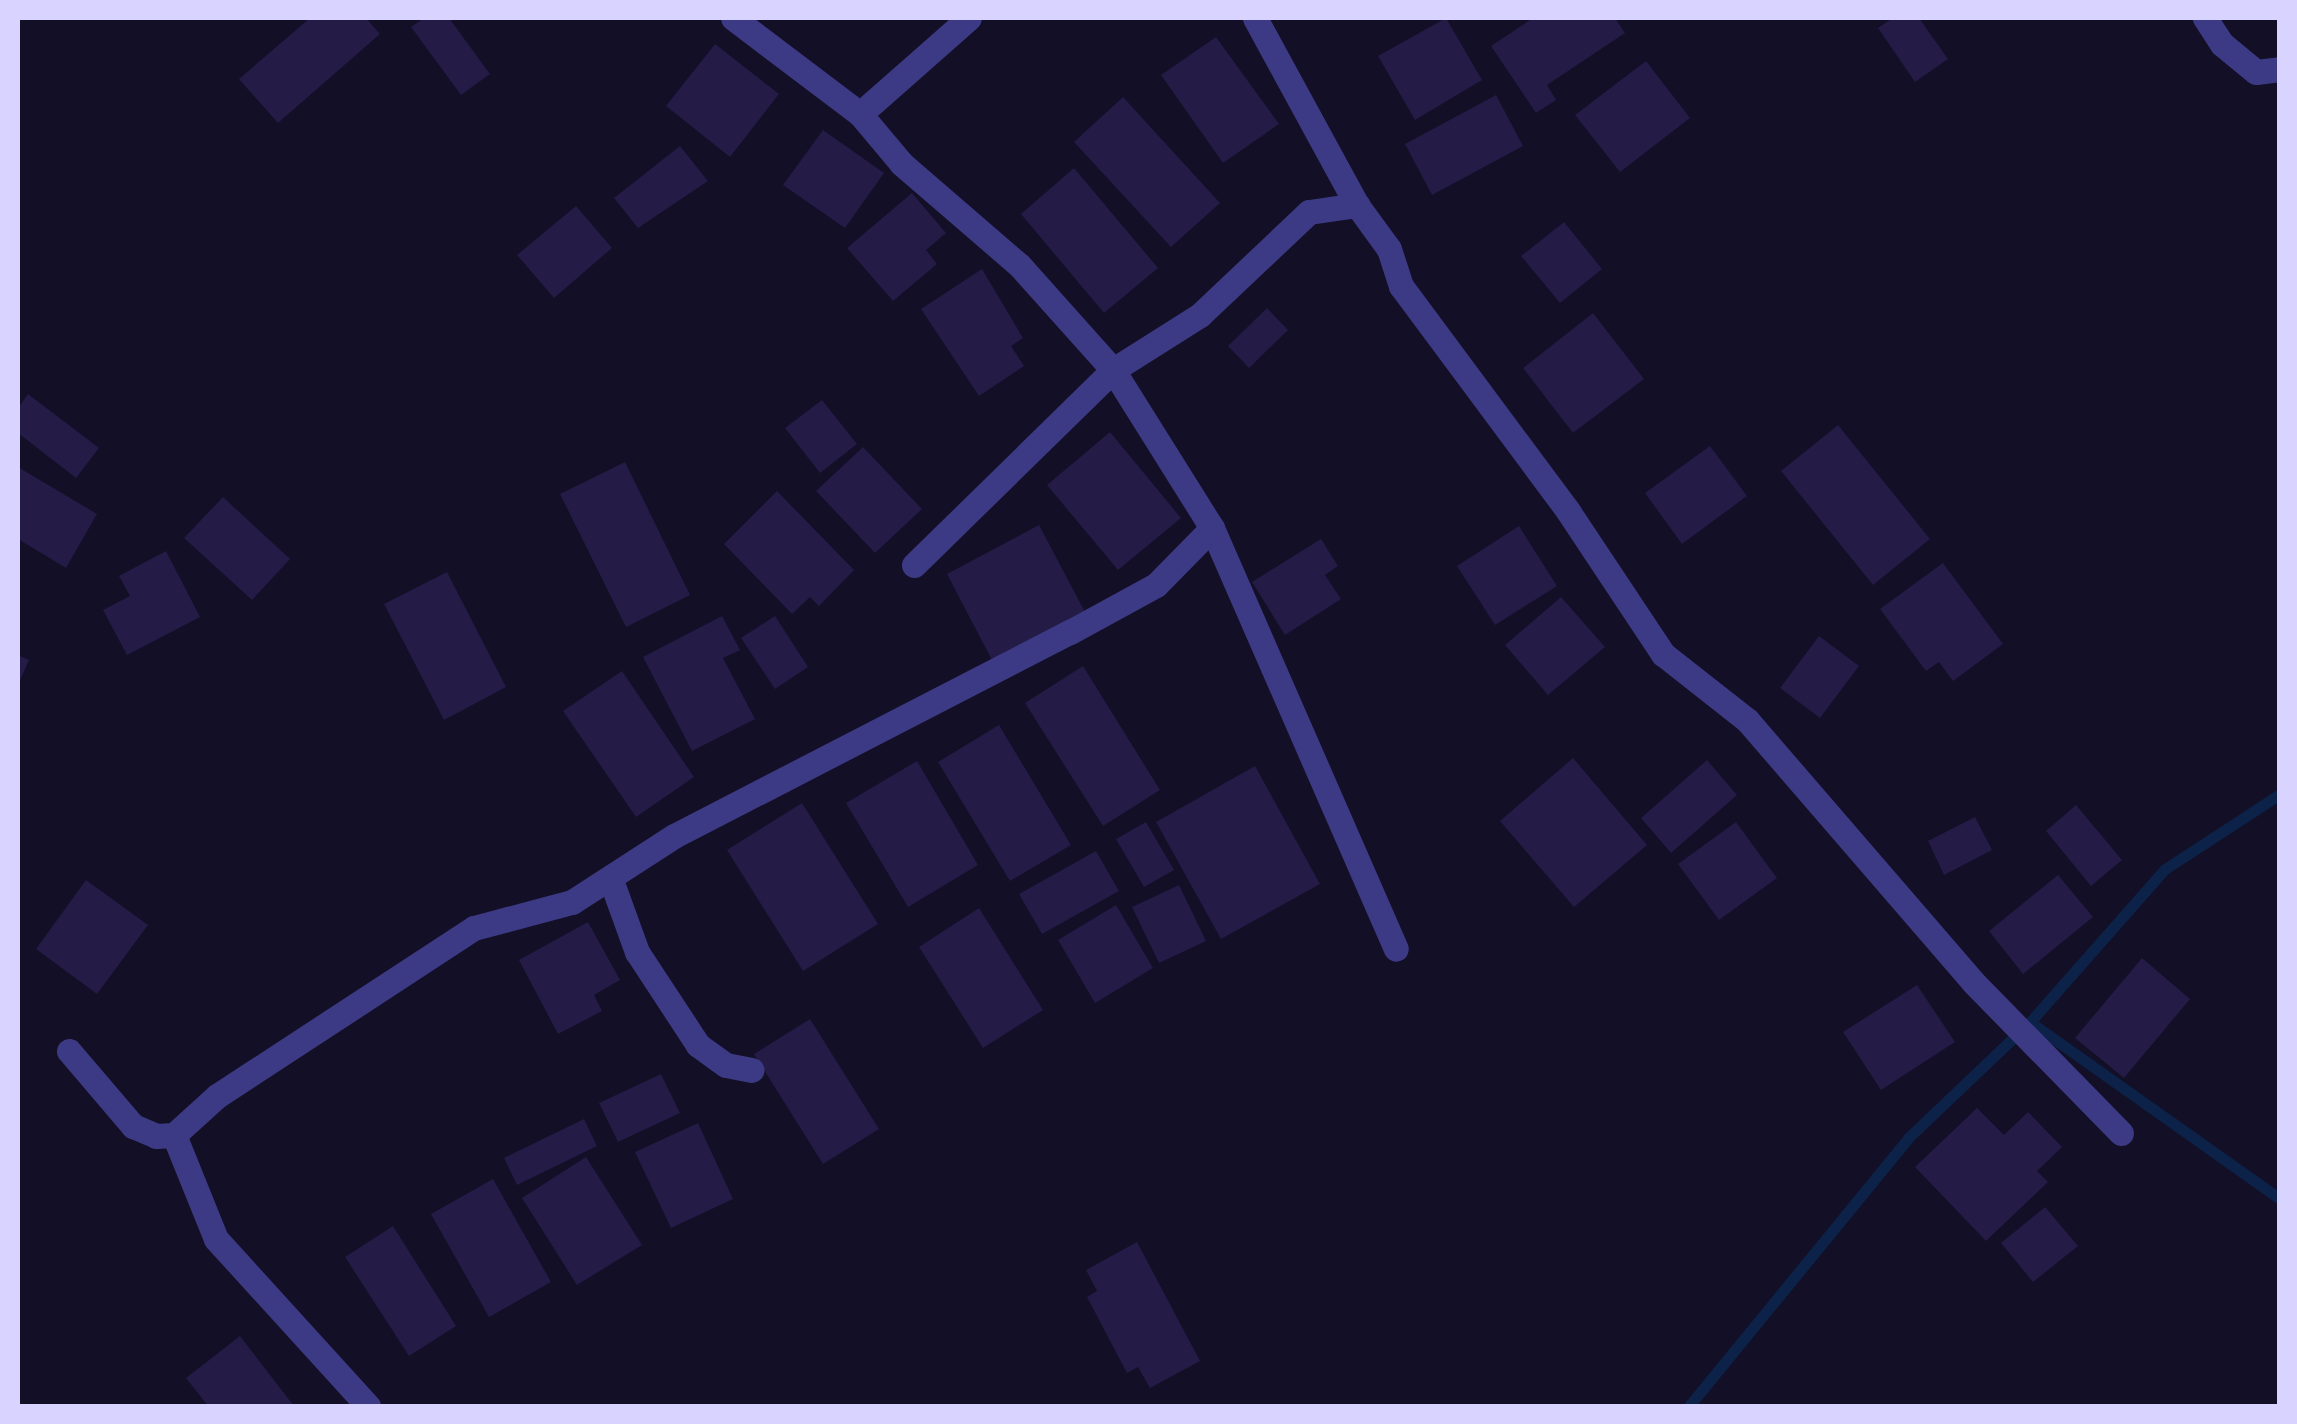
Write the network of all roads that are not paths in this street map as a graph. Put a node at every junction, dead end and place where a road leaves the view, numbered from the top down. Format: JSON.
{"nodes":[{"id":1,"x":733,"y":18,"type":"edge"},
{"id":2,"x":968,"y":18,"type":"edge"},
{"id":3,"x":1254,"y":18,"type":"edge"},
{"id":4,"x":2204,"y":18,"type":"edge"},
{"id":5,"x":2280,"y":69,"type":"edge"},
{"id":6,"x":860,"y":114,"type":"junction"},
{"id":7,"x":1357,"y":205,"type":"junction"},
{"id":8,"x":1113,"y":370,"type":"junction"},
{"id":9,"x":1212,"y":528,"type":"junction"},
{"id":10,"x":914,"y":565,"type":"dead end"},
{"id":11,"x":612,"y":880,"type":"junction"},
{"id":12,"x":1396,"y":948,"type":"dead end"},
{"id":13,"x":69,"y":1051,"type":"dead end"},
{"id":14,"x":752,"y":1070,"type":"dead end"},
{"id":15,"x":2120,"y":1132,"type":"dead end"},
{"id":16,"x":174,"y":1135,"type":"junction"},
{"id":17,"x":368,"y":1406,"type":"edge"}],
"edges":[{"from":1,"to":6,"type":"street"},
{"from":2,"to":6,"type":"street"},
{"from":3,"to":7,"type":"street"},
{"from":4,"to":5,"type":"street"},
{"from":6,"to":8,"type":"street"},
{"from":7,"to":8,"type":"street"},
{"from":7,"to":15,"type":"street"},
{"from":8,"to":9,"type":"street"},
{"from":8,"to":10,"type":"street"},
{"from":9,"to":11,"type":"street"},
{"from":9,"to":12,"type":"street"},
{"from":11,"to":14,"type":"street"},
{"from":11,"to":16,"type":"street"},
{"from":13,"to":16,"type":"street"},
{"from":16,"to":17,"type":"street"}]}
